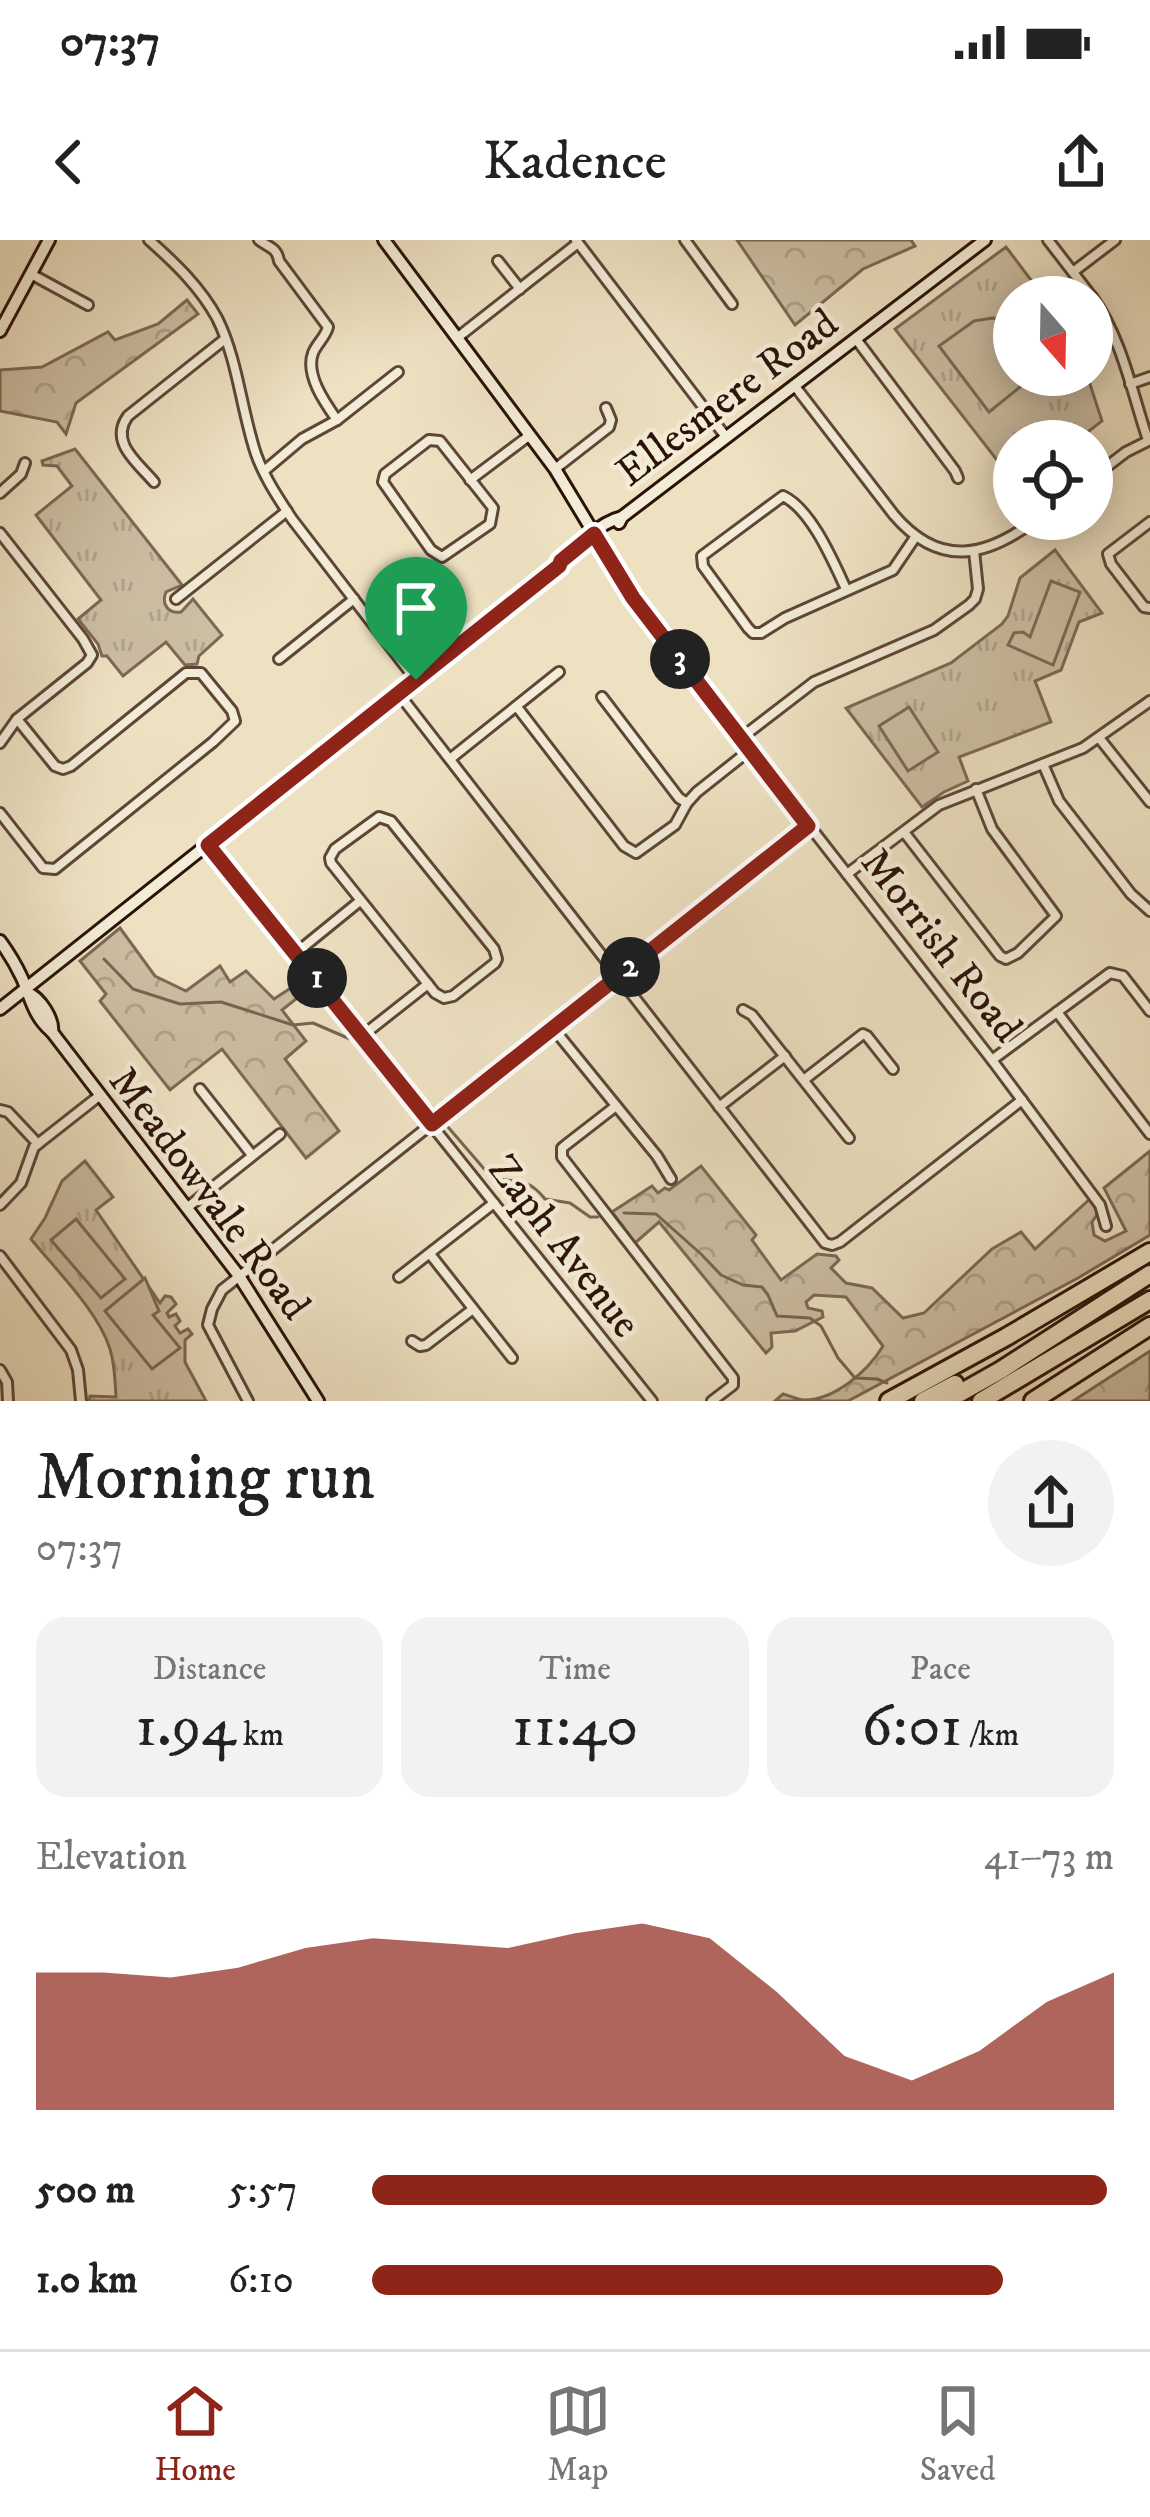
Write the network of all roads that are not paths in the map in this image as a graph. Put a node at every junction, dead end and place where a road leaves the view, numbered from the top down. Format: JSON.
{"nodes":[{"id":1,"x":49,"y":240,"type":"edge"},
{"id":2,"x":149,"y":240,"type":"edge"},
{"id":3,"x":384,"y":240,"type":"edge"},
{"id":4,"x":685,"y":240,"type":"edge"},
{"id":5,"x":1048,"y":240,"type":"edge"},
{"id":6,"x":1114,"y":240,"type":"edge"},
{"id":7,"x":579,"y":241,"type":"edge"},
{"id":8,"x":261,"y":242,"type":"edge"},
{"id":9,"x":976,"y":243,"type":"edge"},
{"id":10,"x":498,"y":260,"type":"dead end"},
{"id":11,"x":1073,"y":272,"type":"junction"},
{"id":12,"x":31,"y":274,"type":"junction"},
{"id":13,"x":1076,"y":276,"type":"edge"},
{"id":14,"x":520,"y":289,"type":"junction"},
{"id":15,"x":732,"y":304,"type":"dead end"},
{"id":16,"x":88,"y":305,"type":"dead end"},
{"id":17,"x":0,"y":331,"type":"edge"},
{"id":18,"x":1113,"y":335,"type":"edge"},
{"id":19,"x":457,"y":338,"type":"junction"},
{"id":20,"x":225,"y":339,"type":"junction"},
{"id":21,"x":855,"y":339,"type":"junction"},
{"id":22,"x":398,"y":372,"type":"dead end"},
{"id":23,"x":1150,"y":377,"type":"edge"},
{"id":24,"x":1130,"y":384,"type":"junction"},
{"id":25,"x":794,"y":385,"type":"junction"},
{"id":26,"x":607,"y":408,"type":"dead end"},
{"id":27,"x":337,"y":420,"type":"junction"},
{"id":28,"x":530,"y":435,"type":"junction"},
{"id":29,"x":726,"y":437,"type":"junction"},
{"id":30,"x":1149,"y":440,"type":"edge"},
{"id":31,"x":1113,"y":462,"type":"edge"},
{"id":32,"x":25,"y":463,"type":"dead end"},
{"id":33,"x":555,"y":469,"type":"junction"},
{"id":34,"x":264,"y":471,"type":"junction"},
{"id":35,"x":958,"y":478,"type":"dead end"},
{"id":36,"x":470,"y":480,"type":"junction"},
{"id":37,"x":154,"y":482,"type":"dead end"},
{"id":38,"x":0,"y":493,"type":"edge"},
{"id":39,"x":287,"y":511,"type":"junction"},
{"id":40,"x":1150,"y":522,"type":"edge"},
{"id":41,"x":0,"y":533,"type":"edge"},
{"id":42,"x":596,"y":536,"type":"junction"},
{"id":43,"x":916,"y":536,"type":"junction"},
{"id":44,"x":1007,"y":540,"type":"edge"},
{"id":45,"x":974,"y":551,"type":"junction"},
{"id":46,"x":846,"y":589,"type":"junction"},
{"id":47,"x":176,"y":599,"type":"dead end"},
{"id":48,"x":354,"y":599,"type":"junction"},
{"id":49,"x":1150,"y":608,"type":"edge"},
{"id":50,"x":279,"y":658,"type":"dead end"},
{"id":51,"x":560,"y":672,"type":"dead end"},
{"id":52,"x":416,"y":680,"type":"junction"},
{"id":53,"x":399,"y":694,"type":"junction"},
{"id":54,"x":602,"y":698,"type":"dead end"},
{"id":55,"x":1150,"y":701,"type":"edge"},
{"id":56,"x":517,"y":706,"type":"junction"},
{"id":57,"x":17,"y":719,"type":"junction"},
{"id":58,"x":741,"y":738,"type":"junction"},
{"id":59,"x":1100,"y":739,"type":"junction"},
{"id":60,"x":0,"y":743,"type":"edge"},
{"id":61,"x":750,"y":750,"type":"junction"},
{"id":62,"x":449,"y":759,"type":"junction"},
{"id":63,"x":1043,"y":764,"type":"junction"},
{"id":64,"x":976,"y":789,"type":"junction"},
{"id":65,"x":1148,"y":796,"type":"edge"},
{"id":66,"x":686,"y":803,"type":"junction"},
{"id":67,"x":0,"y":813,"type":"edge"},
{"id":68,"x":808,"y":826,"type":"junction"},
{"id":69,"x":904,"y":832,"type":"junction"},
{"id":70,"x":208,"y":845,"type":"junction"},
{"id":71,"x":846,"y":874,"type":"junction"},
{"id":72,"x":360,"y":902,"type":"junction"},
{"id":73,"x":1150,"y":910,"type":"edge"},
{"id":74,"x":0,"y":940,"type":"edge"},
{"id":75,"x":296,"y":952,"type":"junction"},
{"id":76,"x":618,"y":977,"type":"junction"},
{"id":77,"x":428,"y":984,"type":"junction"},
{"id":78,"x":27,"y":991,"type":"junction"},
{"id":79,"x":0,"y":1010,"type":"edge"},
{"id":80,"x":743,"y":1010,"type":"dead end"},
{"id":81,"x":1150,"y":1011,"type":"edge"},
{"id":82,"x":1057,"y":1012,"type":"junction"},
{"id":83,"x":553,"y":1028,"type":"junction"},
{"id":84,"x":362,"y":1036,"type":"junction"},
{"id":85,"x":785,"y":1056,"type":"junction"},
{"id":86,"x":992,"y":1060,"type":"junction"},
{"id":87,"x":893,"y":1070,"type":"dead end"},
{"id":88,"x":805,"y":1079,"type":"junction"},
{"id":89,"x":200,"y":1089,"type":"dead end"},
{"id":90,"x":99,"y":1096,"type":"junction"},
{"id":91,"x":1022,"y":1100,"type":"junction"},
{"id":92,"x":616,"y":1106,"type":"junction"},
{"id":93,"x":719,"y":1107,"type":"junction"},
{"id":94,"x":0,"y":1110,"type":"edge"},
{"id":95,"x":432,"y":1124,"type":"junction"},
{"id":96,"x":280,"y":1134,"type":"dead end"},
{"id":97,"x":1150,"y":1134,"type":"edge"},
{"id":98,"x":849,"y":1138,"type":"dead end"},
{"id":99,"x":38,"y":1144,"type":"junction"},
{"id":100,"x":252,"y":1155,"type":"junction"},
{"id":101,"x":671,"y":1179,"type":"dead end"},
{"id":102,"x":494,"y":1203,"type":"junction"},
{"id":103,"x":0,"y":1205,"type":"edge"},
{"id":104,"x":188,"y":1207,"type":"junction"},
{"id":105,"x":1106,"y":1226,"type":"dead end"},
{"id":106,"x":1150,"y":1252,"type":"edge"},
{"id":107,"x":430,"y":1253,"type":"junction"},
{"id":108,"x":0,"y":1256,"type":"edge"},
{"id":109,"x":1150,"y":1274,"type":"edge"},
{"id":110,"x":239,"y":1276,"type":"junction"},
{"id":111,"x":400,"y":1277,"type":"dead end"},
{"id":112,"x":1150,"y":1300,"type":"edge"},
{"id":113,"x":1103,"y":1303,"type":"junction"},
{"id":114,"x":473,"y":1309,"type":"junction"},
{"id":115,"x":1115,"y":1321,"type":"junction"},
{"id":116,"x":1150,"y":1326,"type":"edge"},
{"id":117,"x":412,"y":1341,"type":"dead end"},
{"id":118,"x":512,"y":1358,"type":"dead end"},
{"id":119,"x":0,"y":1370,"type":"edge"},
{"id":120,"x":318,"y":1398,"type":"edge"},
{"id":121,"x":1040,"y":1398,"type":"edge"},
{"id":122,"x":8,"y":1401,"type":"edge"},
{"id":123,"x":81,"y":1401,"type":"edge"},
{"id":124,"x":248,"y":1401,"type":"edge"},
{"id":125,"x":652,"y":1401,"type":"edge"},
{"id":126,"x":712,"y":1401,"type":"edge"},
{"id":127,"x":889,"y":1401,"type":"edge"},
{"id":128,"x":922,"y":1401,"type":"edge"},
{"id":129,"x":946,"y":1401,"type":"edge"},
{"id":130,"x":981,"y":1401,"type":"edge"},
{"id":131,"x":1003,"y":1401,"type":"edge"}],
"edges":[{"from":1,"to":12,"type":"main road"},
{"from":2,"to":20,"type":"street"},
{"from":3,"to":19,"type":"main road","name":"Morrish Road"},
{"from":4,"to":15,"type":"street"},
{"from":5,"to":11,"type":"street"},
{"from":6,"to":11,"type":"street"},
{"from":7,"to":14,"type":"street"},
{"from":7,"to":29,"type":"street"},
{"from":8,"to":27,"type":"street"},
{"from":9,"to":21,"type":"main road","name":"Ellesmere Road"},
{"from":10,"to":14,"type":"street"},
{"from":11,"to":13,"type":"street"},
{"from":12,"to":16,"type":"street"},
{"from":12,"to":17,"type":"main road"},
{"from":14,"to":19,"type":"street"},
{"from":18,"to":24,"type":"street"},
{"from":19,"to":28,"type":"main road","name":"Morrish Road"},
{"from":20,"to":34,"type":"street"},
{"from":20,"to":37,"type":"street"},
{"from":21,"to":25,"type":"main road","name":"Ellesmere Road"},
{"from":21,"to":35,"type":"street"},
{"from":22,"to":27,"type":"street"},
{"from":23,"to":24,"type":"street"},
{"from":24,"to":30,"type":"street"},
{"from":25,"to":29,"type":"main road","name":"Ellesmere Road"},
{"from":25,"to":43,"type":"street"},
{"from":26,"to":33,"type":"street"},
{"from":27,"to":34,"type":"street"},
{"from":28,"to":33,"type":"main road","name":"Morrish Road"},
{"from":28,"to":36,"type":"street"},
{"from":29,"to":42,"type":"main road","name":"Ellesmere Road"},
{"from":30,"to":31,"type":"street"},
{"from":32,"to":38,"type":"street"},
{"from":33,"to":42,"type":"main road","name":"Morrish Road"},
{"from":34,"to":39,"type":"street"},
{"from":36,"to":36,"type":"street"},
{"from":39,"to":47,"type":"street"},
{"from":39,"to":48,"type":"street"},
{"from":40,"to":49,"type":"street"},
{"from":41,"to":57,"type":"street"},
{"from":42,"to":52,"type":"main road","name":"Ellesmere Road"},
{"from":42,"to":58,"type":"main road","name":"Morrish Road"},
{"from":43,"to":45,"type":"street"},
{"from":43,"to":46,"type":"street"},
{"from":44,"to":45,"type":"street"},
{"from":45,"to":58,"type":"street"},
{"from":46,"to":46,"type":"street"},
{"from":48,"to":50,"type":"street"},
{"from":48,"to":52,"type":"street"},
{"from":51,"to":56,"type":"street"},
{"from":52,"to":53,"type":"main road","name":"Ellesmere Road"},
{"from":53,"to":62,"type":"street"},
{"from":53,"to":70,"type":"main road","name":"Ellesmere Road"},
{"from":54,"to":66,"type":"street"},
{"from":55,"to":59,"type":"street"},
{"from":56,"to":62,"type":"street"},
{"from":56,"to":66,"type":"street"},
{"from":57,"to":60,"type":"street"},
{"from":57,"to":67,"type":"street"},
{"from":58,"to":61,"type":"street","name":"Morrish Road"},
{"from":59,"to":63,"type":"street"},
{"from":59,"to":65,"type":"street"},
{"from":61,"to":66,"type":"street"},
{"from":61,"to":68,"type":"street","name":"Morrish Road"},
{"from":62,"to":76,"type":"street"},
{"from":63,"to":64,"type":"street"},
{"from":63,"to":73,"type":"street"},
{"from":64,"to":69,"type":"street"},
{"from":64,"to":69,"type":"street"},
{"from":68,"to":71,"type":"street","name":"Morrish Road"},
{"from":68,"to":76,"type":"street"},
{"from":69,"to":71,"type":"street"},
{"from":70,"to":75,"type":"street","name":"Zaph Avenue"},
{"from":70,"to":78,"type":"main road","name":"Ellesmere Road"},
{"from":71,"to":86,"type":"street","name":"Morrish Road"},
{"from":72,"to":75,"type":"street"},
{"from":72,"to":77,"type":"street"},
{"from":72,"to":77,"type":"street"},
{"from":74,"to":78,"type":"main road","name":"Meadowvale Road"},
{"from":75,"to":84,"type":"street","name":"Zaph Avenue"},
{"from":76,"to":83,"type":"street"},
{"from":76,"to":93,"type":"street"},
{"from":77,"to":84,"type":"street"},
{"from":78,"to":79,"type":"main road","name":"Ellesmere Road"},
{"from":78,"to":90,"type":"main road","name":"Meadowvale Road"},
{"from":80,"to":85,"type":"street"},
{"from":81,"to":82,"type":"street"},
{"from":82,"to":86,"type":"street"},
{"from":82,"to":97,"type":"street"},
{"from":83,"to":92,"type":"street"},
{"from":83,"to":95,"type":"street"},
{"from":84,"to":95,"type":"street","name":"Zaph Avenue"},
{"from":85,"to":88,"type":"street"},
{"from":85,"to":93,"type":"street"},
{"from":86,"to":91,"type":"street","name":"Morrish Road"},
{"from":87,"to":88,"type":"street"},
{"from":88,"to":98,"type":"street"},
{"from":89,"to":100,"type":"street"},
{"from":90,"to":99,"type":"street"},
{"from":90,"to":104,"type":"main road","name":"Meadowvale Road"},
{"from":91,"to":93,"type":"street"},
{"from":91,"to":105,"type":"street","name":"Morrish Road"},
{"from":92,"to":101,"type":"street"},
{"from":92,"to":126,"type":"street"},
{"from":94,"to":99,"type":"street"},
{"from":95,"to":102,"type":"street","name":"Zaph Avenue"},
{"from":95,"to":110,"type":"street"},
{"from":96,"to":100,"type":"street"},
{"from":99,"to":103,"type":"street"},
{"from":100,"to":104,"type":"street"},
{"from":102,"to":107,"type":"street"},
{"from":102,"to":125,"type":"street","name":"Zaph Avenue"},
{"from":104,"to":110,"type":"main road","name":"Meadowvale Road"},
{"from":106,"to":127,"type":"highway"},
{"from":107,"to":111,"type":"street"},
{"from":107,"to":114,"type":"street"},
{"from":108,"to":123,"type":"street"},
{"from":109,"to":113,"type":"highway"},
{"from":110,"to":120,"type":"main road","name":"Meadowvale Road"},
{"from":110,"to":124,"type":"street"},
{"from":112,"to":115,"type":"highway"},
{"from":113,"to":128,"type":"highway"},
{"from":113,"to":129,"type":"highway"},
{"from":114,"to":117,"type":"street"},
{"from":114,"to":118,"type":"street"},
{"from":115,"to":130,"type":"highway"},
{"from":115,"to":131,"type":"highway"},
{"from":116,"to":121,"type":"highway"},
{"from":119,"to":122,"type":"street"}]}
